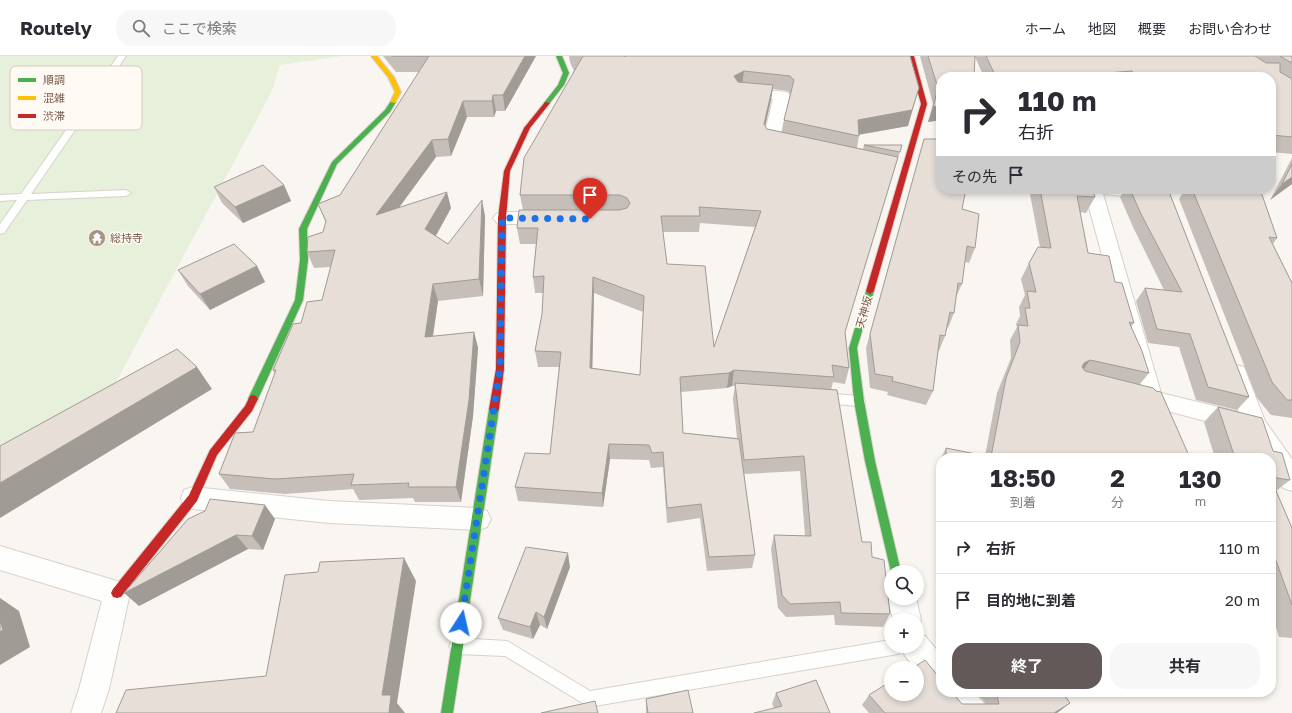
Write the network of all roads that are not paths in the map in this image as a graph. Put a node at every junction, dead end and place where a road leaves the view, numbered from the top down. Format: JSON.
{"nodes":[{"id":1,"x":122,"y":56,"type":"edge"},
{"id":2,"x":374,"y":56,"type":"edge"},
{"id":3,"x":559,"y":56,"type":"edge"},
{"id":4,"x":911,"y":56,"type":"edge"},
{"id":5,"x":115,"y":66,"type":"edge"},
{"id":6,"x":742,"y":93,"type":"edge"},
{"id":7,"x":70,"y":130,"type":"edge"},
{"id":8,"x":808,"y":148,"type":"edge"},
{"id":9,"x":126,"y":194,"type":"dead end"},
{"id":10,"x":1094,"y":194,"type":"edge"},
{"id":11,"x":1158,"y":194,"type":"edge"},
{"id":12,"x":24,"y":196,"type":"junction"},
{"id":13,"x":0,"y":198,"type":"edge"},
{"id":14,"x":1171,"y":203,"type":"edge"},
{"id":15,"x":502,"y":218,"type":"junction"},
{"id":16,"x":565,"y":218,"type":"edge"},
{"id":17,"x":0,"y":231,"type":"edge"},
{"id":18,"x":1230,"y":358,"type":"edge"},
{"id":19,"x":812,"y":397,"type":"edge"},
{"id":20,"x":859,"y":401,"type":"junction"},
{"id":21,"x":1255,"y":425,"type":"junction"},
{"id":22,"x":1292,"y":481,"type":"edge"},
{"id":23,"x":193,"y":498,"type":"junction"},
{"id":24,"x":478,"y":520,"type":"junction"},
{"id":25,"x":0,"y":558,"type":"edge"},
{"id":26,"x":894,"y":565,"type":"edge"},
{"id":27,"x":117,"y":593,"type":"junction"},
{"id":28,"x":457,"y":646,"type":"junction"},
{"id":29,"x":884,"y":648,"type":"edge"},
{"id":30,"x":921,"y":653,"type":"edge"},
{"id":31,"x":936,"y":671,"type":"edge"},
{"id":32,"x":958,"y":697,"type":"edge"},
{"id":33,"x":86,"y":713,"type":"edge"},
{"id":34,"x":446,"y":713,"type":"edge"},
{"id":35,"x":972,"y":713,"type":"edge"}],
"edges":[{"from":1,"to":5,"type":"lane"},
{"from":2,"to":23,"type":"street"},
{"from":3,"to":15,"type":"street"},
{"from":4,"to":20,"type":"street","name":"天神坂"},
{"from":6,"to":8,"type":"street"},
{"from":7,"to":12,"type":"lane"},
{"from":9,"to":12,"type":"lane"},
{"from":10,"to":21,"type":"street"},
{"from":11,"to":14,"type":"street"},
{"from":12,"to":13,"type":"lane"},
{"from":12,"to":17,"type":"lane"},
{"from":15,"to":16,"type":"street"},
{"from":15,"to":24,"type":"street"},
{"from":18,"to":21,"type":"street"},
{"from":19,"to":20,"type":"lane"},
{"from":20,"to":26,"type":"street","name":"天神坂"},
{"from":21,"to":22,"type":"street"},
{"from":23,"to":24,"type":"street"},
{"from":23,"to":27,"type":"street"},
{"from":24,"to":28,"type":"street"},
{"from":25,"to":27,"type":"street"},
{"from":27,"to":33,"type":"street"},
{"from":28,"to":29,"type":"lane"},
{"from":28,"to":34,"type":"street"},
{"from":30,"to":31,"type":"street"},
{"from":32,"to":35,"type":"street"}]}
